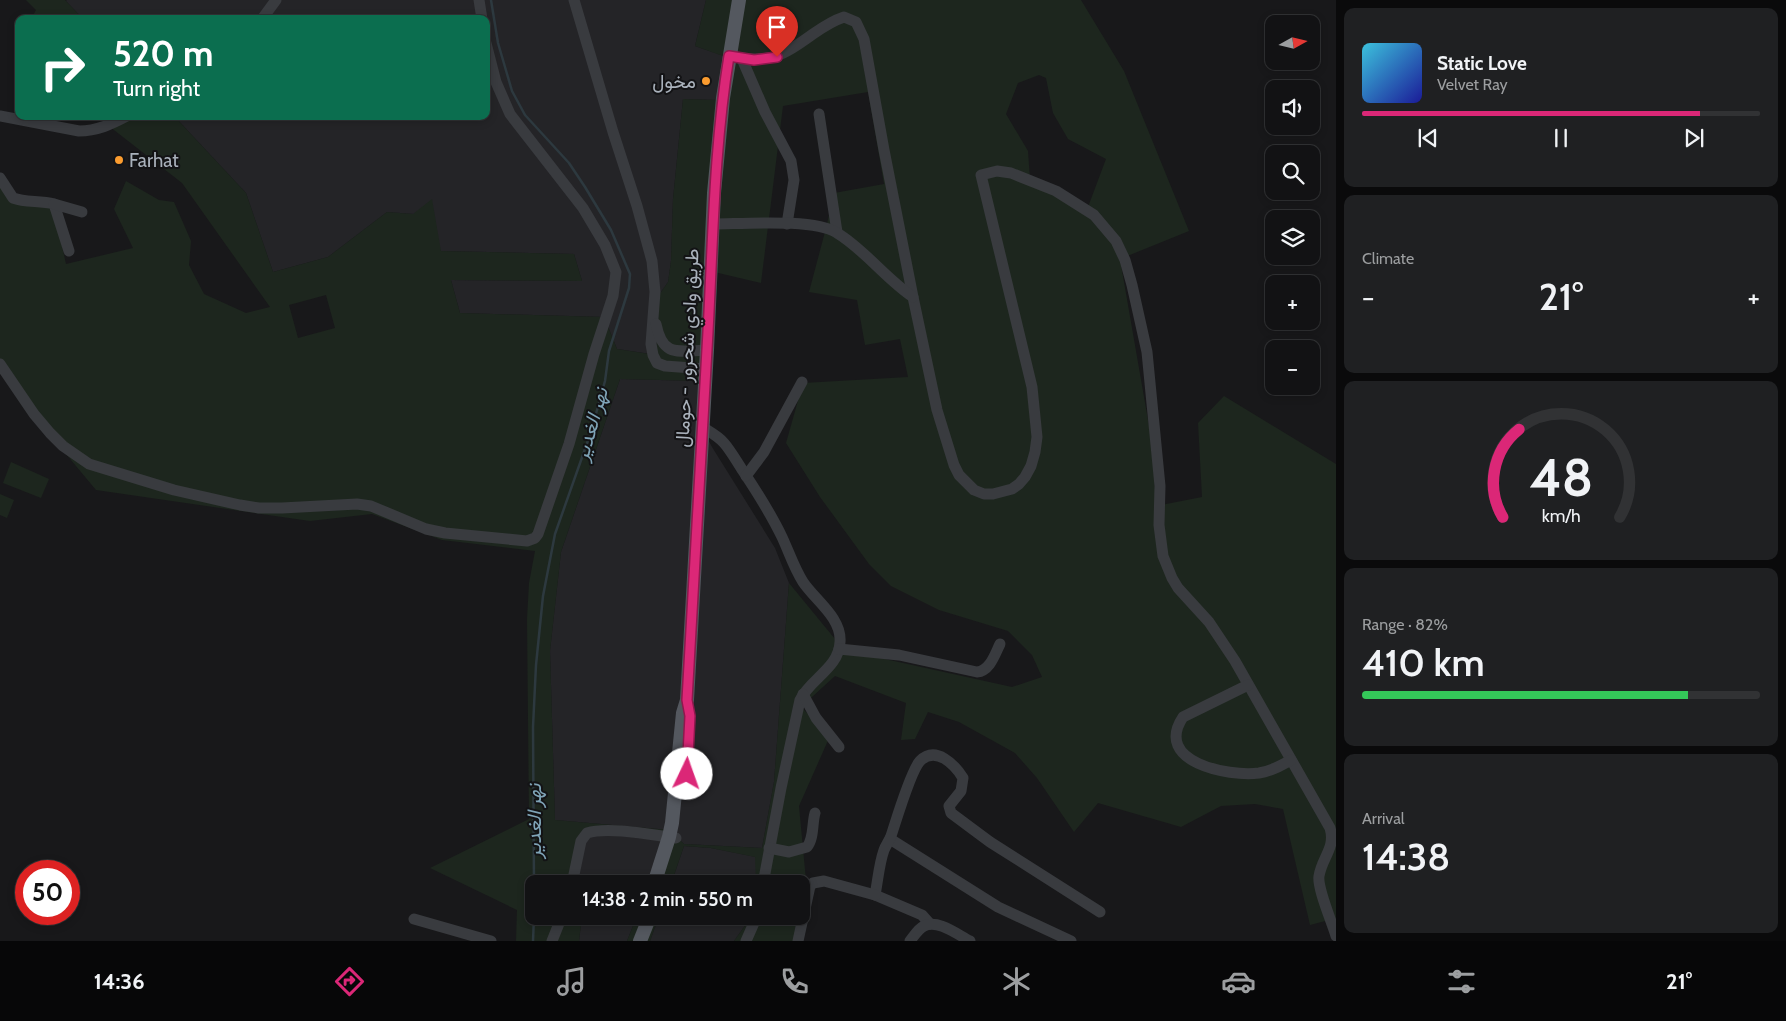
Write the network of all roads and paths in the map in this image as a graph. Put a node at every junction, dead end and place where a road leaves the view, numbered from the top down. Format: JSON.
{"nodes":[{"id":1,"x":276,"y":0,"type":"edge"},
{"id":2,"x":479,"y":0,"type":"edge"},
{"id":3,"x":574,"y":0,"type":"edge"},
{"id":4,"x":739,"y":0,"type":"edge"},
{"id":5,"x":265,"y":15,"type":"edge"},
{"id":6,"x":481,"y":15,"type":"edge"},
{"id":7,"x":736,"y":58,"type":"junction"},
{"id":8,"x":490,"y":59,"type":"edge"},
{"id":9,"x":819,"y":114,"type":"dead end"},
{"id":10,"x":0,"y":116,"type":"edge"},
{"id":11,"x":15,"y":119,"type":"edge"},
{"id":12,"x":21,"y":120,"type":"edge"},
{"id":13,"x":118,"y":120,"type":"edge"},
{"id":14,"x":0,"y":178,"type":"edge"},
{"id":15,"x":54,"y":204,"type":"junction"},
{"id":16,"x":82,"y":212,"type":"dead end"},
{"id":17,"x":712,"y":224,"type":"junction"},
{"id":18,"x":787,"y":224,"type":"junction"},
{"id":19,"x":837,"y":232,"type":"junction"},
{"id":20,"x":69,"y":251,"type":"dead end"},
{"id":21,"x":913,"y":297,"type":"junction"},
{"id":22,"x":654,"y":313,"type":"junction"},
{"id":23,"x":707,"y":350,"type":"junction"},
{"id":24,"x":0,"y":364,"type":"edge"},
{"id":25,"x":706,"y":369,"type":"junction"},
{"id":26,"x":802,"y":382,"type":"dead end"},
{"id":27,"x":702,"y":427,"type":"junction"},
{"id":28,"x":746,"y":476,"type":"junction"},
{"id":29,"x":1000,"y":644,"type":"dead end"},
{"id":30,"x":839,"y":649,"type":"junction"},
{"id":31,"x":1248,"y":685,"type":"junction"},
{"id":32,"x":803,"y":694,"type":"junction"},
{"id":33,"x":839,"y":747,"type":"dead end"},
{"id":34,"x":1291,"y":760,"type":"junction"},
{"id":35,"x":815,"y":813,"type":"dead end"},
{"id":36,"x":673,"y":838,"type":"junction"},
{"id":37,"x":890,"y":839,"type":"junction"},
{"id":38,"x":769,"y":848,"type":"junction"},
{"id":39,"x":574,"y":875,"type":"edge"},
{"id":40,"x":658,"y":875,"type":"edge"},
{"id":41,"x":664,"y":875,"type":"edge"},
{"id":42,"x":764,"y":875,"type":"edge"},
{"id":43,"x":875,"y":895,"type":"junction"},
{"id":44,"x":1100,"y":912,"type":"dead end"},
{"id":45,"x":414,"y":918,"type":"dead end"},
{"id":46,"x":930,"y":924,"type":"junction"},
{"id":47,"x":558,"y":925,"type":"edge"},
{"id":48,"x":639,"y":925,"type":"edge"},
{"id":49,"x":646,"y":925,"type":"edge"},
{"id":50,"x":752,"y":925,"type":"edge"},
{"id":51,"x":1336,"y":936,"type":"edge"},
{"id":52,"x":491,"y":941,"type":"edge"},
{"id":53,"x":552,"y":941,"type":"edge"},
{"id":54,"x":633,"y":941,"type":"edge"},
{"id":55,"x":640,"y":941,"type":"edge"},
{"id":56,"x":746,"y":941,"type":"edge"},
{"id":57,"x":798,"y":941,"type":"edge"},
{"id":58,"x":910,"y":941,"type":"edge"},
{"id":59,"x":970,"y":941,"type":"edge"},
{"id":60,"x":1071,"y":941,"type":"edge"}],
"edges":[{"from":1,"to":5,"type":"street"},
{"from":2,"to":6,"type":"street"},
{"from":3,"to":22,"type":"street"},
{"from":4,"to":7,"type":"main road","name":"طريق وادي شحرور - حومال"},
{"from":7,"to":17,"type":"main road","name":"طريق وادي شحرور - حومال"},
{"from":7,"to":18,"type":"street"},
{"from":7,"to":21,"type":"street"},
{"from":8,"to":24,"type":"street"},
{"from":9,"to":19,"type":"street"},
{"from":10,"to":11,"type":"street"},
{"from":12,"to":13,"type":"street"},
{"from":14,"to":15,"type":"street"},
{"from":15,"to":16,"type":"street"},
{"from":15,"to":20,"type":"street"},
{"from":17,"to":18,"type":"street"},
{"from":17,"to":23,"type":"main road","name":"طريق وادي شحرور - حومال"},
{"from":18,"to":19,"type":"street"},
{"from":19,"to":21,"type":"street"},
{"from":21,"to":31,"type":"street"},
{"from":22,"to":23,"type":"street"},
{"from":22,"to":25,"type":"street"},
{"from":23,"to":25,"type":"main road","name":"طريق وادي شحرور - حومال"},
{"from":25,"to":27,"type":"main road","name":"طريق وادي شحرور - حومال"},
{"from":26,"to":28,"type":"street"},
{"from":27,"to":28,"type":"street"},
{"from":27,"to":36,"type":"main road","name":"طريق وادي شحرور - حومال"},
{"from":28,"to":30,"type":"street"},
{"from":29,"to":30,"type":"street"},
{"from":30,"to":32,"type":"street"},
{"from":31,"to":34,"type":"street"},
{"from":31,"to":34,"type":"street"},
{"from":32,"to":33,"type":"street"},
{"from":32,"to":38,"type":"street"},
{"from":34,"to":51,"type":"street"},
{"from":35,"to":38,"type":"street"},
{"from":36,"to":39,"type":"street"},
{"from":36,"to":40,"type":"main road","name":"طريق وادي شحرور - حومال"},
{"from":36,"to":41,"type":"main road"},
{"from":37,"to":43,"type":"street"},
{"from":37,"to":44,"type":"street"},
{"from":37,"to":60,"type":"street"},
{"from":38,"to":42,"type":"street"},
{"from":43,"to":46,"type":"street"},
{"from":43,"to":57,"type":"street"},
{"from":45,"to":52,"type":"street"},
{"from":46,"to":58,"type":"street"},
{"from":46,"to":59,"type":"street"},
{"from":47,"to":53,"type":"street"},
{"from":48,"to":54,"type":"main road"},
{"from":49,"to":55,"type":"main road"},
{"from":50,"to":56,"type":"street"}]}
